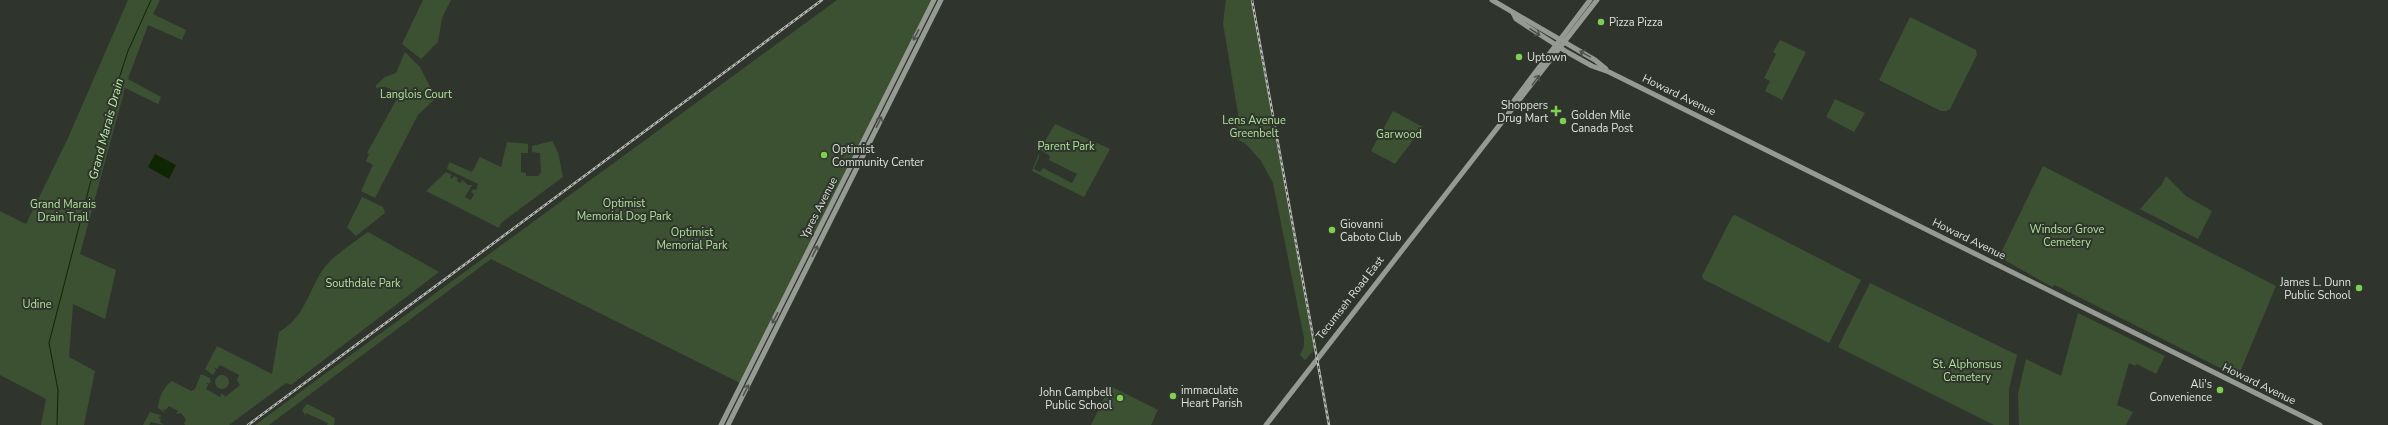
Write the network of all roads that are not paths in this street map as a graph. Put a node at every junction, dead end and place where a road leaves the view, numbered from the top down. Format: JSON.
{"nodes":[{"id":1,"x":934,"y":0,"type":"edge"},
{"id":2,"x":941,"y":0,"type":"edge"},
{"id":3,"x":1492,"y":0,"type":"edge"},
{"id":4,"x":1590,"y":0,"type":"edge"},
{"id":5,"x":1597,"y":0,"type":"edge"},
{"id":6,"x":1513,"y":13,"type":"junction"},
{"id":7,"x":1562,"y":41,"type":"junction"},
{"id":8,"x":1558,"y":47,"type":"junction"},
{"id":9,"x":1609,"y":72,"type":"junction"},
{"id":10,"x":721,"y":425,"type":"edge"},
{"id":11,"x":728,"y":425,"type":"edge"},
{"id":12,"x":1266,"y":425,"type":"edge"},
{"id":13,"x":2320,"y":425,"type":"edge"}],
"edges":[{"from":1,"to":10,"type":"main road","name":"Ypres Avenue","one_way":true},
{"from":11,"to":2,"type":"main road","name":"Ypres Avenue","one_way":true},
{"from":3,"to":6,"type":"main road","name":"Howard Avenue"},
{"from":4,"to":7,"type":"main road","name":"Tecumseh Road East"},
{"from":5,"to":7,"type":"main road","name":"Tecumseh Road East"},
{"from":6,"to":7,"type":"main road","name":"Howard Avenue"},
{"from":6,"to":8,"type":"main road","name":"Howard Avenue","one_way":true},
{"from":7,"to":8,"type":"main road","name":"Tecumseh Road East"},
{"from":9,"to":7,"type":"main road","name":"Howard Avenue","one_way":true},
{"from":8,"to":9,"type":"main road","name":"Howard Avenue"},
{"from":8,"to":12,"type":"main road","name":"Tecumseh Road East"},
{"from":9,"to":13,"type":"main road","name":"Howard Avenue"}]}
